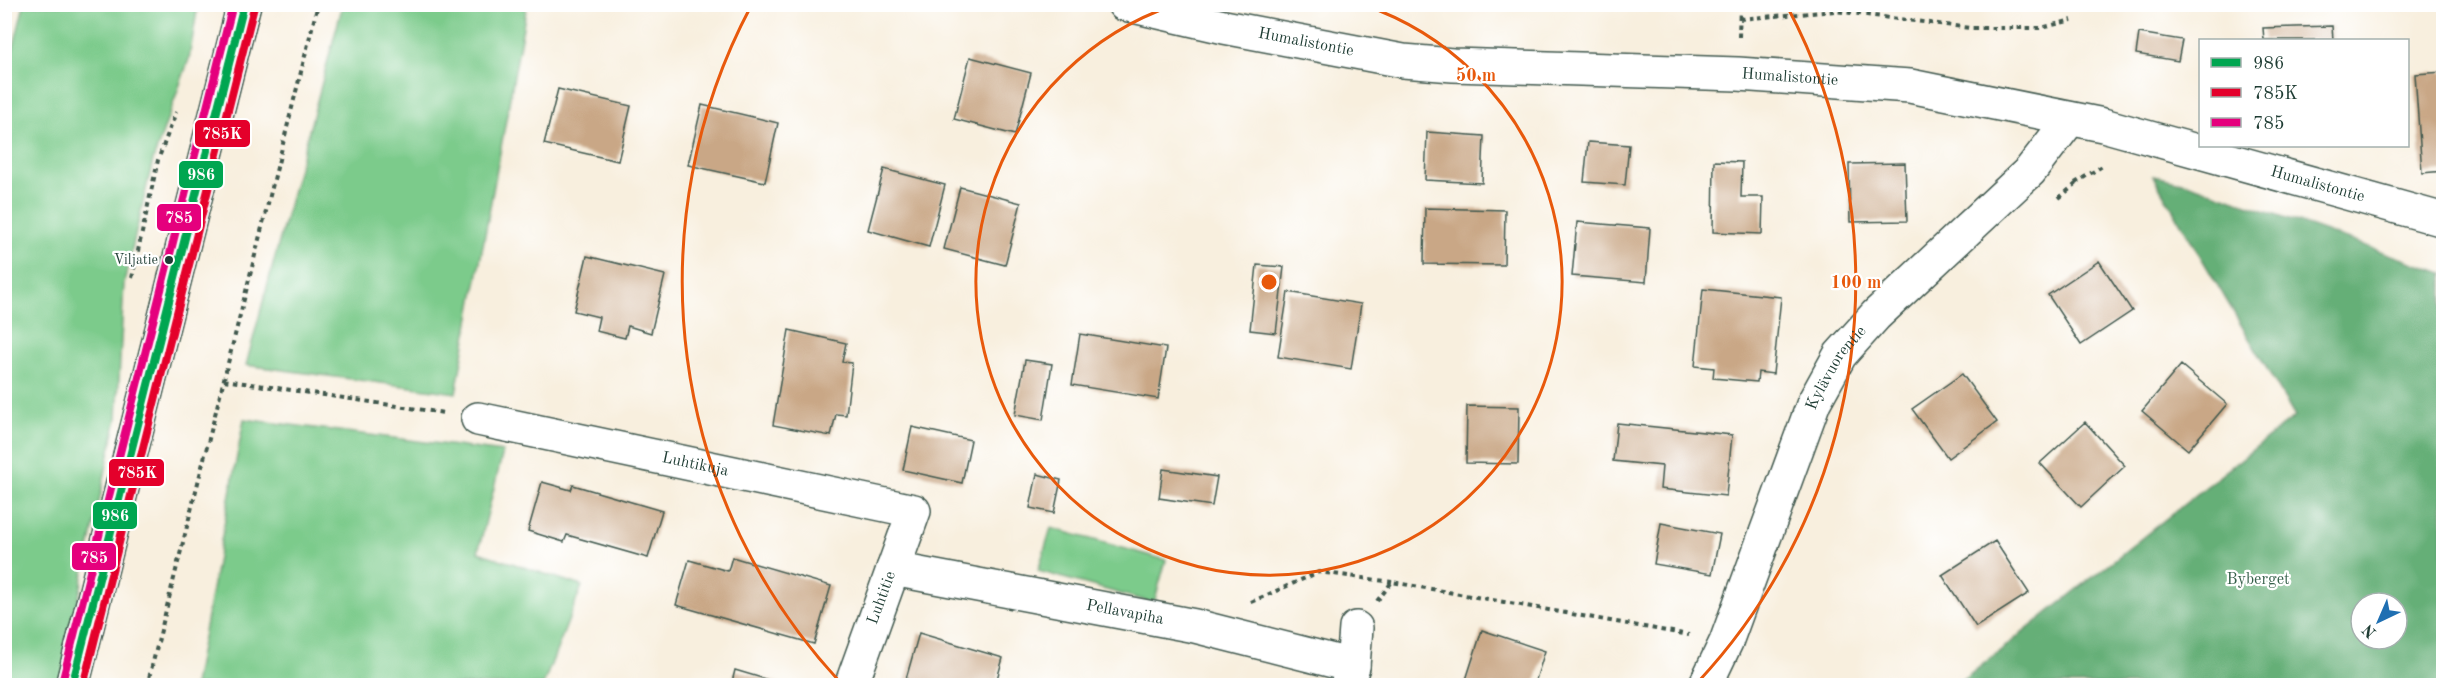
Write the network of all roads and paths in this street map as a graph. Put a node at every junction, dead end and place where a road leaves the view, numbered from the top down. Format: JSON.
{"nodes":[{"id":1,"x":244,"y":4,"type":"edge"},
{"id":2,"x":318,"y":4,"type":"edge"},
{"id":3,"x":1124,"y":4,"type":"edge"},
{"id":4,"x":1740,"y":19,"type":"dead end"},
{"id":5,"x":2072,"y":20,"type":"dead end"},
{"id":6,"x":177,"y":108,"type":"dead end"},
{"id":7,"x":2070,"y":119,"type":"junction"},
{"id":8,"x":2076,"y":183,"type":"dead end"},
{"id":9,"x":2058,"y":198,"type":"dead end"},
{"id":10,"x":2444,"y":220,"type":"edge"},
{"id":11,"x":132,"y":278,"type":"dead end"},
{"id":12,"x":224,"y":380,"type":"junction"},
{"id":13,"x":478,"y":418,"type":"joint"},
{"id":14,"x":914,"y":511,"type":"joint"},
{"id":15,"x":893,"y":569,"type":"junction"},
{"id":16,"x":1392,"y":582,"type":"junction"},
{"id":17,"x":1247,"y":604,"type":"dead end"},
{"id":18,"x":1356,"y":628,"type":"joint"},
{"id":19,"x":1726,"y":642,"type":"junction"},
{"id":20,"x":1350,"y":676,"type":"edge"},
{"id":21,"x":72,"y":686,"type":"edge"},
{"id":22,"x":147,"y":686,"type":"edge"},
{"id":23,"x":851,"y":686,"type":"edge"},
{"id":24,"x":1705,"y":686,"type":"edge"}],
"edges":[{"from":1,"to":21,"type":"street"},
{"from":2,"to":12,"type":"path"},
{"from":3,"to":7,"type":"street","name":"Humalistontie"},
{"from":4,"to":5,"type":"path"},
{"from":6,"to":11,"type":"path"},
{"from":7,"to":10,"type":"street","name":"Humalistontie"},
{"from":7,"to":19,"type":"street","name":"Kylävuorentie"},
{"from":8,"to":9,"type":"path"},
{"from":12,"to":13,"type":"path"},
{"from":12,"to":22,"type":"path"},
{"from":13,"to":14,"type":"street","name":"Luhtikuja"},
{"from":14,"to":15,"type":"street","name":"Luhtitie"},
{"from":15,"to":20,"type":"street","name":"Pellavapiha"},
{"from":15,"to":23,"type":"street","name":"Luhtitie"},
{"from":16,"to":17,"type":"path"},
{"from":16,"to":18,"type":"path"},
{"from":16,"to":19,"type":"path"},
{"from":18,"to":20,"type":"street"},
{"from":19,"to":24,"type":"street","name":"Kylävuorentie"}]}
